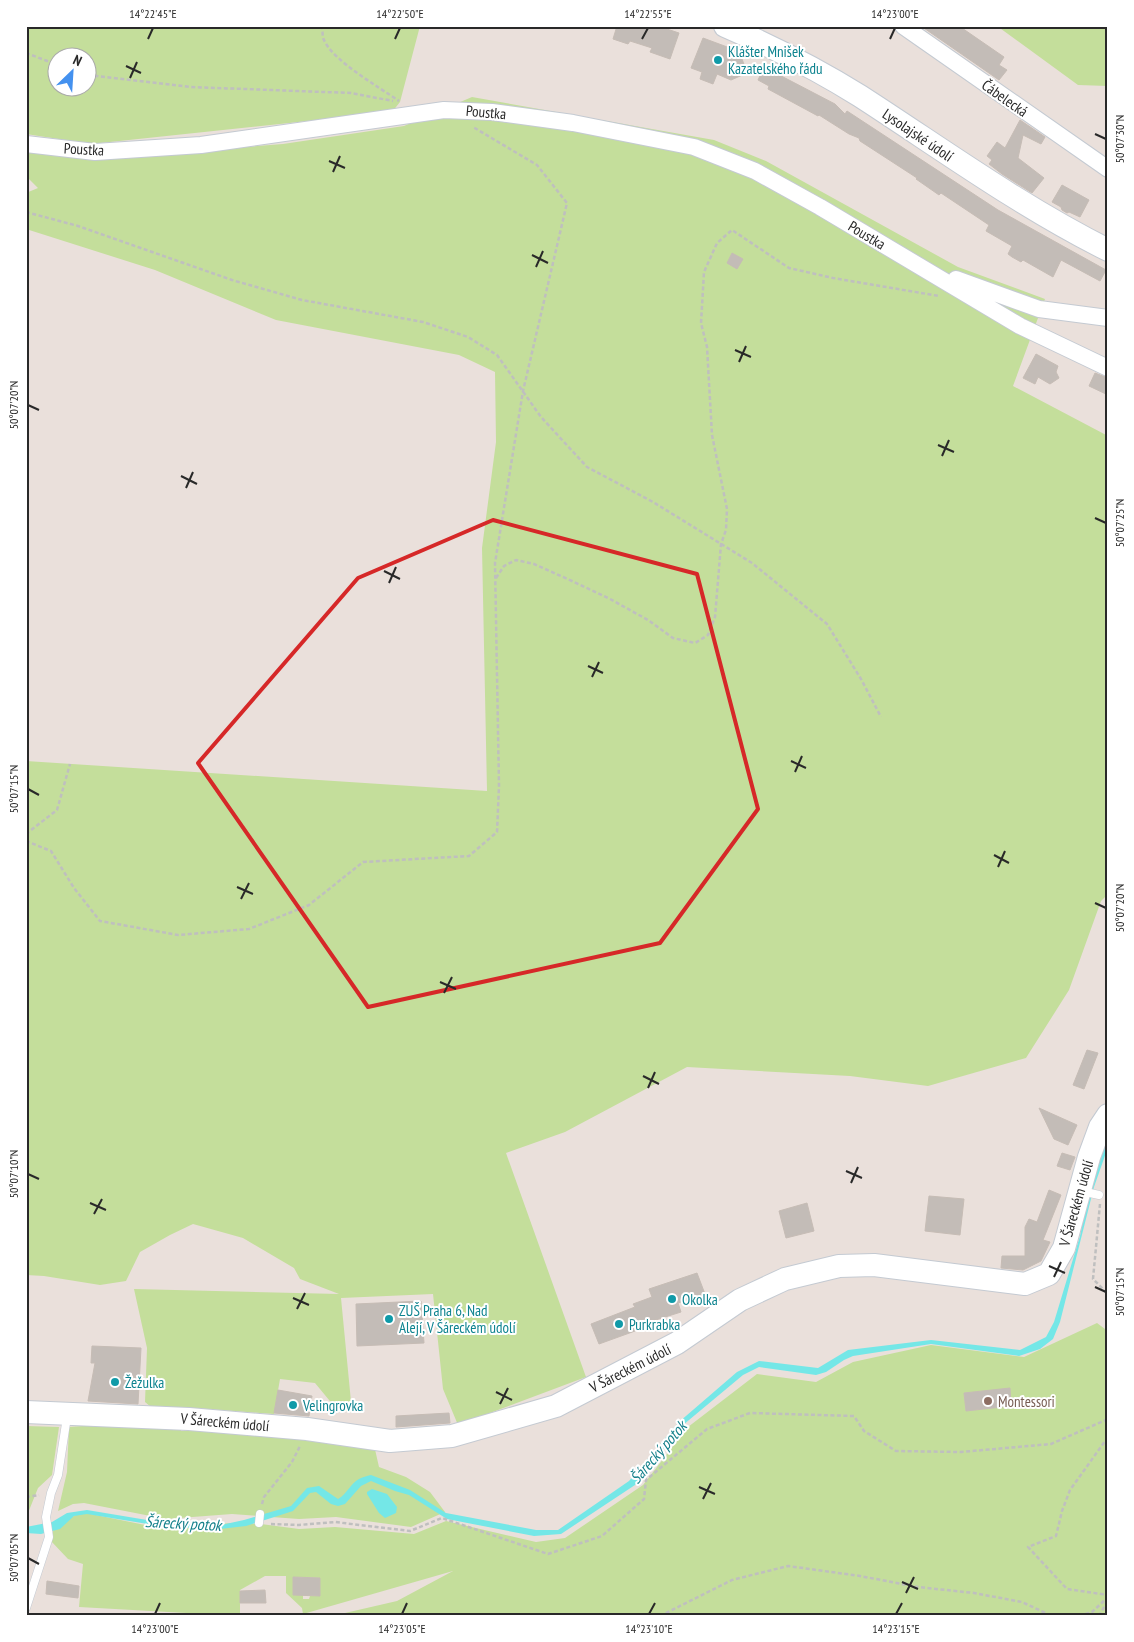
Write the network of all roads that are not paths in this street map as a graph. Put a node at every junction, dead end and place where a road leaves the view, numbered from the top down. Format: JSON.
{"nodes":[{"id":1,"x":725,"y":26,"type":"edge"},
{"id":2,"x":903,"y":26,"type":"edge"},
{"id":3,"x":26,"y":144,"type":"edge"},
{"id":4,"x":1108,"y":169,"type":"edge"},
{"id":5,"x":1108,"y":250,"type":"edge"},
{"id":6,"x":917,"y":264,"type":"junction"},
{"id":7,"x":1108,"y":318,"type":"edge"},
{"id":8,"x":1108,"y":368,"type":"edge"},
{"id":9,"x":1108,"y":1115,"type":"edge"},
{"id":10,"x":26,"y":1412,"type":"edge"},
{"id":11,"x":68,"y":1415,"type":"junction"},
{"id":12,"x":260,"y":1514,"type":"road end"},
{"id":13,"x":259,"y":1523,"type":"road end"},
{"id":14,"x":26,"y":1608,"type":"edge"}],
"edges":[{"from":1,"to":5,"type":"street","name":"Lysolajské údolí"},
{"from":2,"to":4,"type":"street","name":"Čábelecká"},
{"from":3,"to":6,"type":"street","name":"Poustka"},
{"from":6,"to":7,"type":"street","name":"Poustka"},
{"from":6,"to":8,"type":"street","name":"Poustka"},
{"from":9,"to":11,"type":"street","name":"V Šáreckém údolí"},
{"from":10,"to":11,"type":"street","name":"V Šáreckém údolí"},
{"from":11,"to":14,"type":"lane"},
{"from":12,"to":13,"type":"lane"}]}
